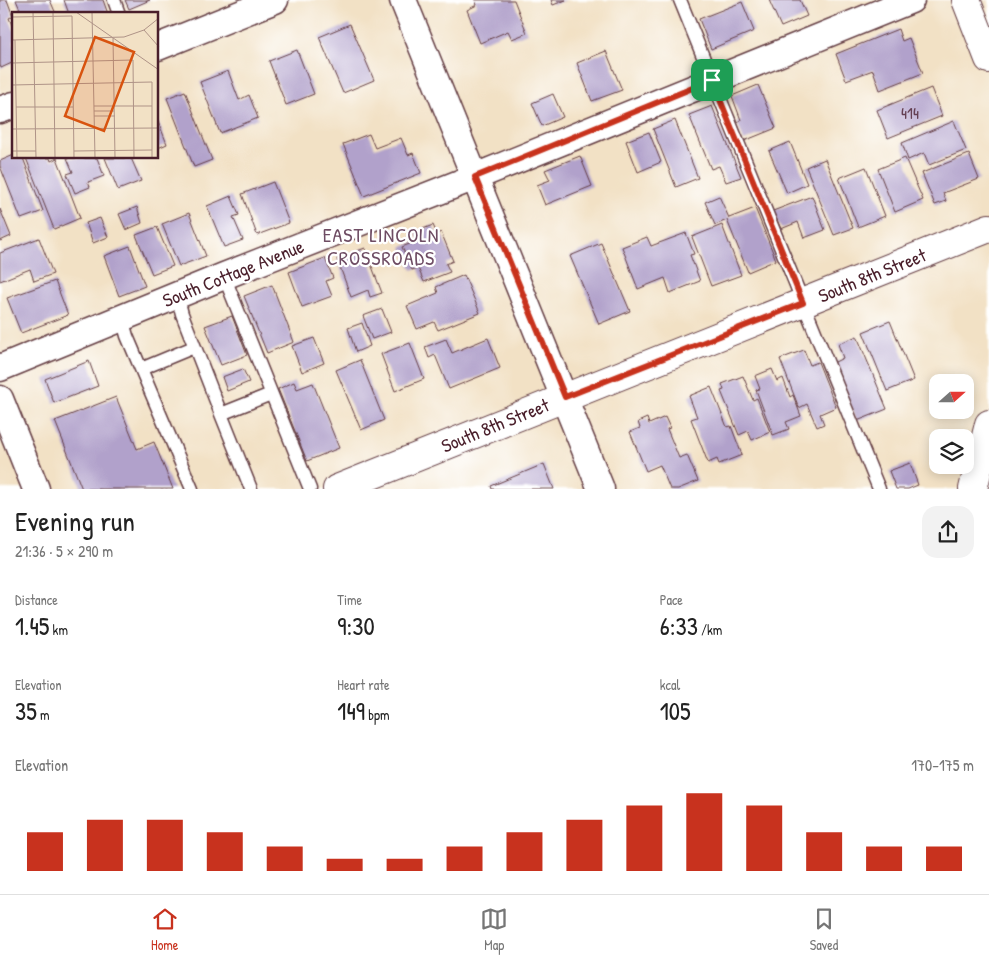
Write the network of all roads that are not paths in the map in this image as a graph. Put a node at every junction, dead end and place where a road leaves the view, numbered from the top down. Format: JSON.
{"nodes":[{"id":1,"x":114,"y":0,"type":"edge"},
{"id":2,"x":276,"y":0,"type":"edge"},
{"id":3,"x":403,"y":0,"type":"edge"},
{"id":4,"x":680,"y":0,"type":"edge"},
{"id":5,"x":911,"y":0,"type":"edge"},
{"id":6,"x":966,"y":0,"type":"edge"},
{"id":7,"x":119,"y":12,"type":"edge"},
{"id":8,"x":159,"y":47,"type":"edge"},
{"id":9,"x":989,"y":59,"type":"edge"},
{"id":10,"x":712,"y":80,"type":"junction"},
{"id":11,"x":12,"y":106,"type":"edge"},
{"id":12,"x":0,"y":110,"type":"edge"},
{"id":13,"x":475,"y":177,"type":"junction"},
{"id":14,"x":989,"y":228,"type":"edge"},
{"id":15,"x":224,"y":276,"type":"junction"},
{"id":16,"x":177,"y":296,"type":"junction"},
{"id":17,"x":803,"y":303,"type":"junction"},
{"id":18,"x":122,"y":318,"type":"junction"},
{"id":19,"x":194,"y":347,"type":"junction"},
{"id":20,"x":0,"y":368,"type":"edge"},
{"id":21,"x":141,"y":369,"type":"junction"},
{"id":22,"x":271,"y":394,"type":"junction"},
{"id":23,"x":565,"y":397,"type":"junction"},
{"id":24,"x":0,"y":399,"type":"edge"},
{"id":25,"x":220,"y":414,"type":"junction"},
{"id":26,"x":989,"y":424,"type":"edge"},
{"id":27,"x":36,"y":489,"type":"edge"},
{"id":28,"x":192,"y":489,"type":"edge"},
{"id":29,"x":251,"y":489,"type":"edge"},
{"id":30,"x":310,"y":489,"type":"edge"},
{"id":31,"x":336,"y":489,"type":"edge"},
{"id":32,"x":601,"y":489,"type":"edge"},
{"id":33,"x":879,"y":489,"type":"edge"},
{"id":34,"x":973,"y":489,"type":"edge"}],
"edges":[{"from":1,"to":7,"type":"lane"},
{"from":2,"to":8,"type":"street"},
{"from":3,"to":13,"type":"street"},
{"from":4,"to":10,"type":"lane"},
{"from":5,"to":10,"type":"street","name":"South Cottage Avenue"},
{"from":6,"to":9,"type":"main road"},
{"from":10,"to":13,"type":"street","name":"South Cottage Avenue"},
{"from":10,"to":17,"type":"lane"},
{"from":11,"to":12,"type":"street"},
{"from":13,"to":15,"type":"street","name":"South Cottage Avenue"},
{"from":13,"to":23,"type":"street"},
{"from":14,"to":17,"type":"main road","name":"South 8th Street"},
{"from":15,"to":16,"type":"street","name":"South Cottage Avenue"},
{"from":15,"to":22,"type":"lane"},
{"from":16,"to":18,"type":"street","name":"South Cottage Avenue"},
{"from":16,"to":19,"type":"lane"},
{"from":17,"to":23,"type":"main road","name":"South 8th Street"},
{"from":17,"to":33,"type":"lane"},
{"from":18,"to":20,"type":"street","name":"South Cottage Avenue"},
{"from":18,"to":21,"type":"lane"},
{"from":19,"to":21,"type":"lane"},
{"from":19,"to":25,"type":"lane"},
{"from":21,"to":28,"type":"lane"},
{"from":22,"to":25,"type":"lane"},
{"from":22,"to":30,"type":"lane"},
{"from":23,"to":31,"type":"main road","name":"South 8th Street"},
{"from":23,"to":32,"type":"street"},
{"from":24,"to":27,"type":"street"},
{"from":25,"to":29,"type":"lane"},
{"from":26,"to":34,"type":"main road"}]}
